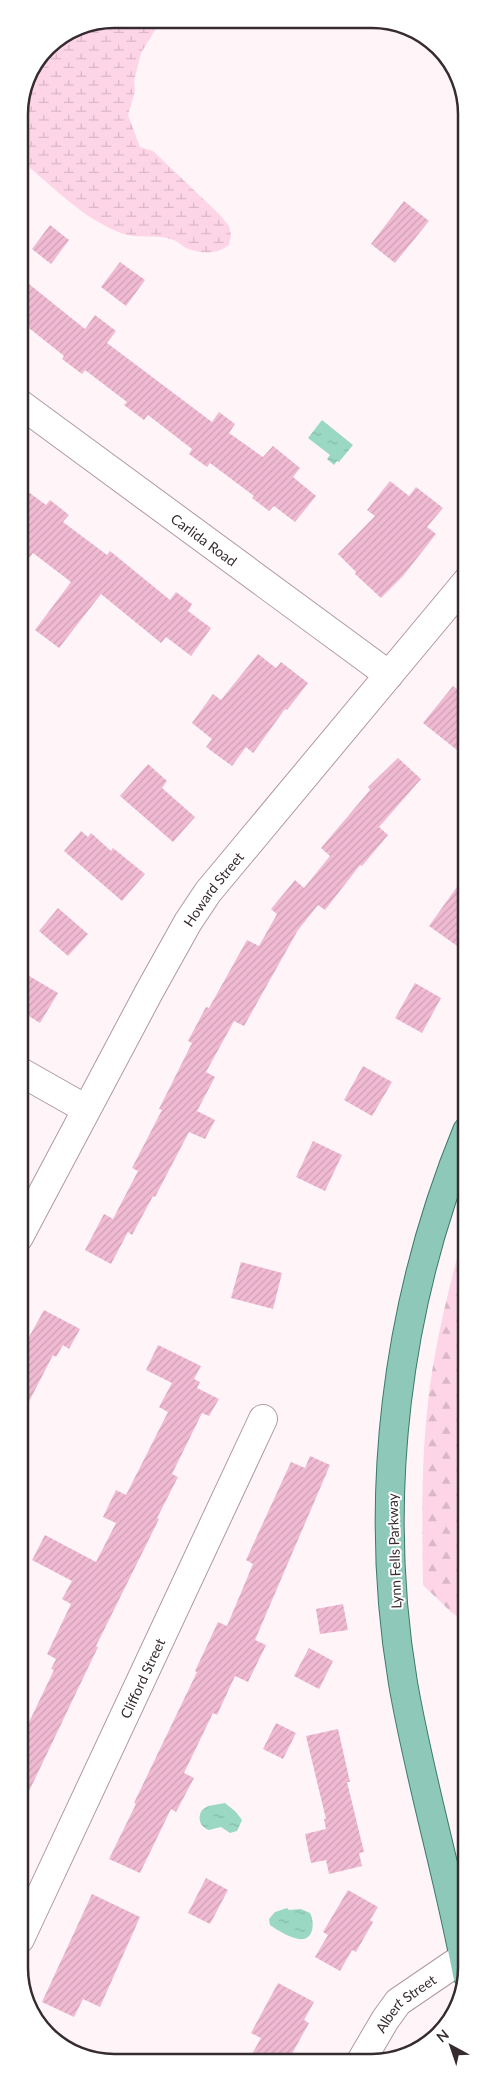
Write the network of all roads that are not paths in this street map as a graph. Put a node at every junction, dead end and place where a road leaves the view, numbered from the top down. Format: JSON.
{"nodes":[{"id":1,"x":28,"y":410,"type":"edge"},
{"id":2,"x":459,"y":591,"type":"edge"},
{"id":3,"x":389,"y":675,"type":"junction"},
{"id":4,"x":28,"y":1076,"type":"edge"},
{"id":5,"x":86,"y":1109,"type":"junction"},
{"id":6,"x":458,"y":1153,"type":"edge"},
{"id":7,"x":28,"y":1220,"type":"edge"},
{"id":8,"x":262,"y":1419,"type":"dead end"},
{"id":9,"x":458,"y":1897,"type":"edge"},
{"id":10,"x":28,"y":1922,"type":"edge"},
{"id":11,"x":458,"y":1970,"type":"edge"},
{"id":12,"x":365,"y":2054,"type":"edge"}],
"edges":[{"from":1,"to":3,"type":"street","name":"Carlida Road"},
{"from":2,"to":3,"type":"street","name":"Howard Street"},
{"from":3,"to":5,"type":"street","name":"Howard Street"},
{"from":4,"to":5,"type":"street"},
{"from":5,"to":7,"type":"street","name":"Howard Street"},
{"from":6,"to":9,"type":"main road","name":"Lynn Fells Parkway"},
{"from":8,"to":10,"type":"street","name":"Clifford Street"},
{"from":11,"to":12,"type":"street","name":"Albert Street"}]}
